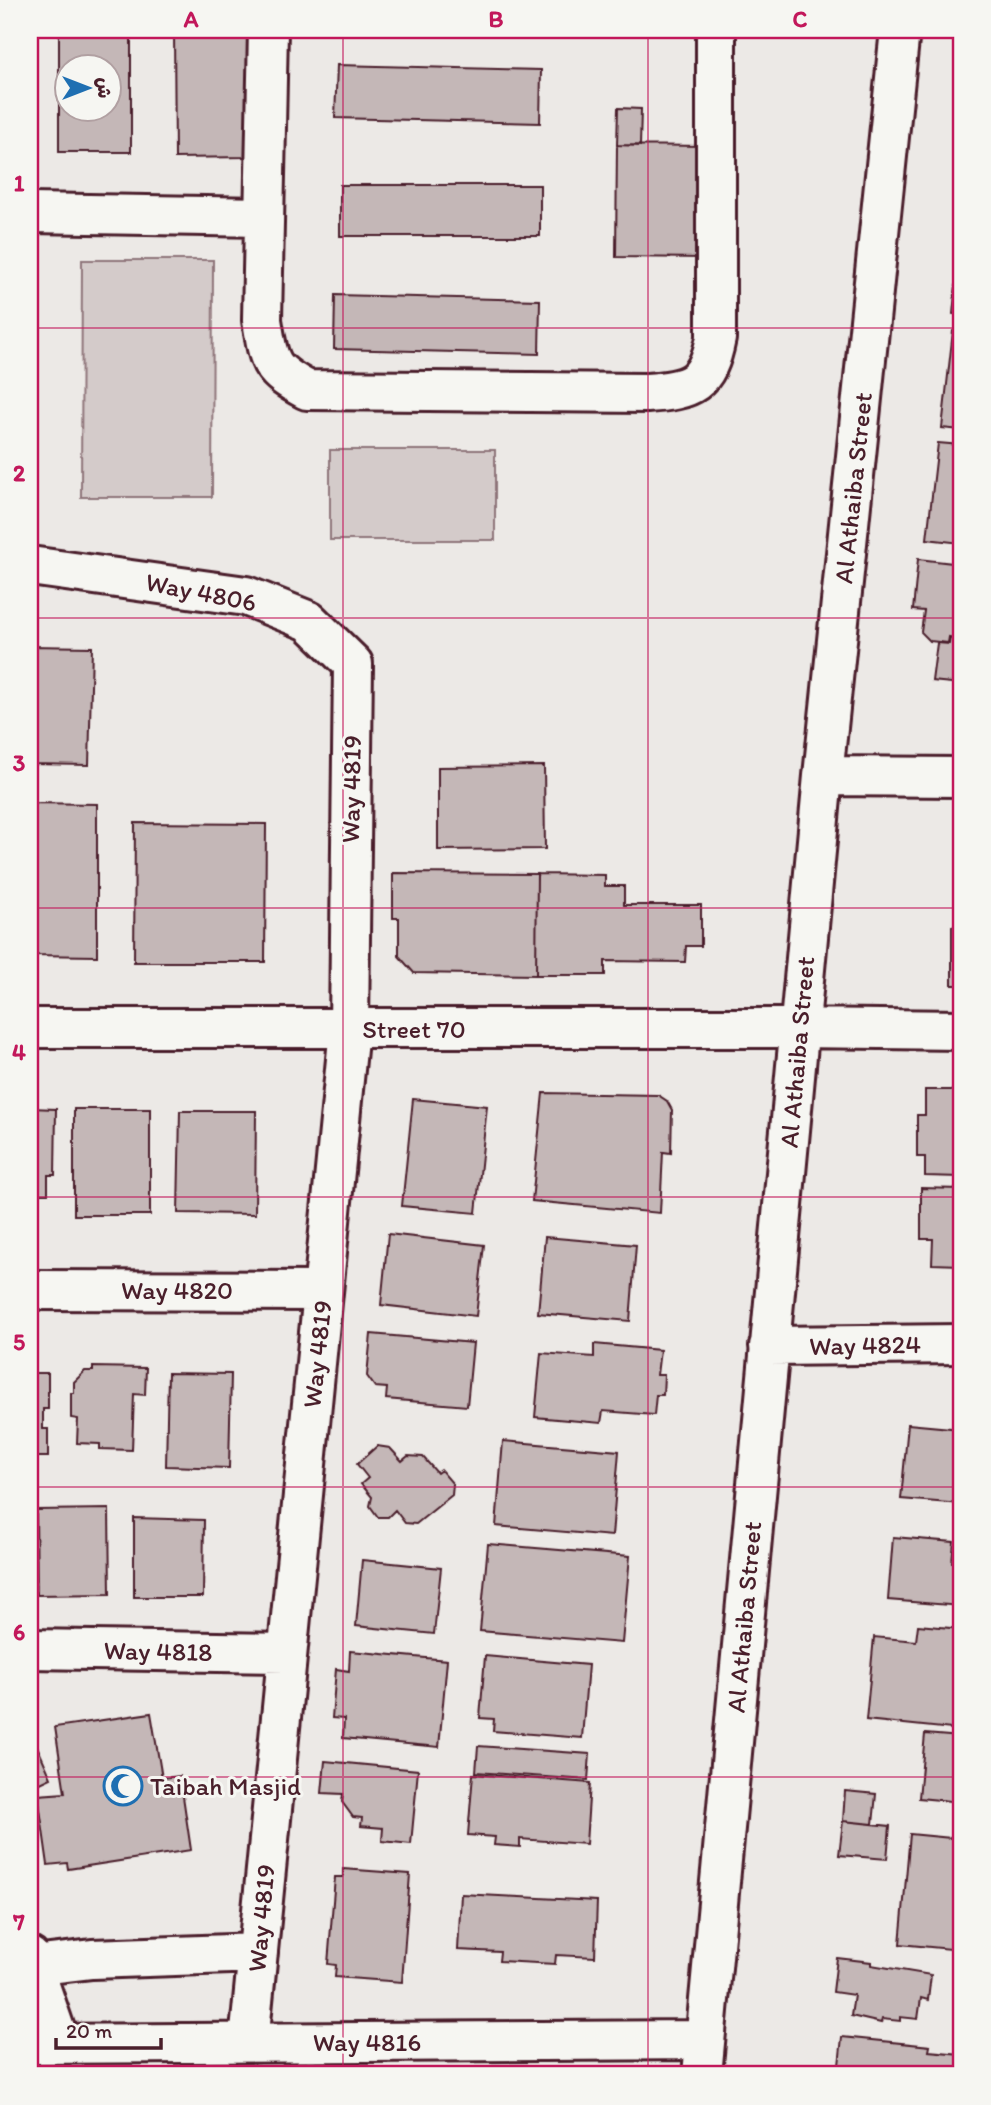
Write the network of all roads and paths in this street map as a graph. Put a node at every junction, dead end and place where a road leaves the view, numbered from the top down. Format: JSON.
{"nodes":[{"id":1,"x":268,"y":30,"type":"edge"},
{"id":2,"x":716,"y":30,"type":"edge"},
{"id":3,"x":900,"y":30,"type":"edge"},
{"id":4,"x":30,"y":213,"type":"edge"},
{"id":5,"x":264,"y":217,"type":"junction"},
{"id":6,"x":30,"y":566,"type":"edge"},
{"id":7,"x":353,"y":664,"type":"joint"},
{"id":8,"x":823,"y":776,"type":"junction"},
{"id":9,"x":961,"y":777,"type":"edge"},
{"id":10,"x":30,"y":1028,"type":"edge"},
{"id":11,"x":799,"y":1028,"type":"junction"},
{"id":12,"x":349,"y":1029,"type":"junction"},
{"id":13,"x":961,"y":1030,"type":"edge"},
{"id":14,"x":30,"y":1290,"type":"edge"},
{"id":15,"x":323,"y":1291,"type":"junction"},
{"id":16,"x":961,"y":1344,"type":"edge"},
{"id":17,"x":769,"y":1346,"type":"junction"},
{"id":18,"x":30,"y":1649,"type":"edge"},
{"id":19,"x":286,"y":1653,"type":"junction"},
{"id":20,"x":258,"y":1953,"type":"junction"},
{"id":21,"x":31,"y":1962,"type":"edge"},
{"id":22,"x":249,"y":2042,"type":"junction"},
{"id":23,"x":45,"y":2044,"type":"edge"},
{"id":24,"x":703,"y":2058,"type":"edge"}],
"edges":[{"from":1,"to":5,"type":"street"},
{"from":2,"to":5,"type":"street"},
{"from":3,"to":8,"type":"street","name":"Al Athaiba Street"},
{"from":4,"to":5,"type":"street"},
{"from":6,"to":7,"type":"street","name":"Way 4806"},
{"from":7,"to":12,"type":"street","name":"Way 4819"},
{"from":8,"to":9,"type":"street"},
{"from":8,"to":11,"type":"street","name":"Al Athaiba Street"},
{"from":10,"to":12,"type":"street","name":"Street 70"},
{"from":11,"to":12,"type":"street","name":"Street 70"},
{"from":11,"to":13,"type":"street","name":"Street 70"},
{"from":11,"to":17,"type":"street","name":"Al Athaiba Street"},
{"from":12,"to":15,"type":"street","name":"Way 4819"},
{"from":14,"to":15,"type":"street","name":"Way 4820"},
{"from":15,"to":19,"type":"street","name":"Way 4819"},
{"from":16,"to":17,"type":"street","name":"Way 4824"},
{"from":17,"to":24,"type":"street","name":"Al Athaiba Street"},
{"from":18,"to":19,"type":"street","name":"Way 4818"},
{"from":19,"to":20,"type":"street","name":"Way 4819"},
{"from":20,"to":21,"type":"street"},
{"from":20,"to":22,"type":"street","name":"Way 4819"},
{"from":21,"to":23,"type":"street"},
{"from":22,"to":23,"type":"street","name":"Way 4816"},
{"from":22,"to":24,"type":"street","name":"Way 4816"}]}
